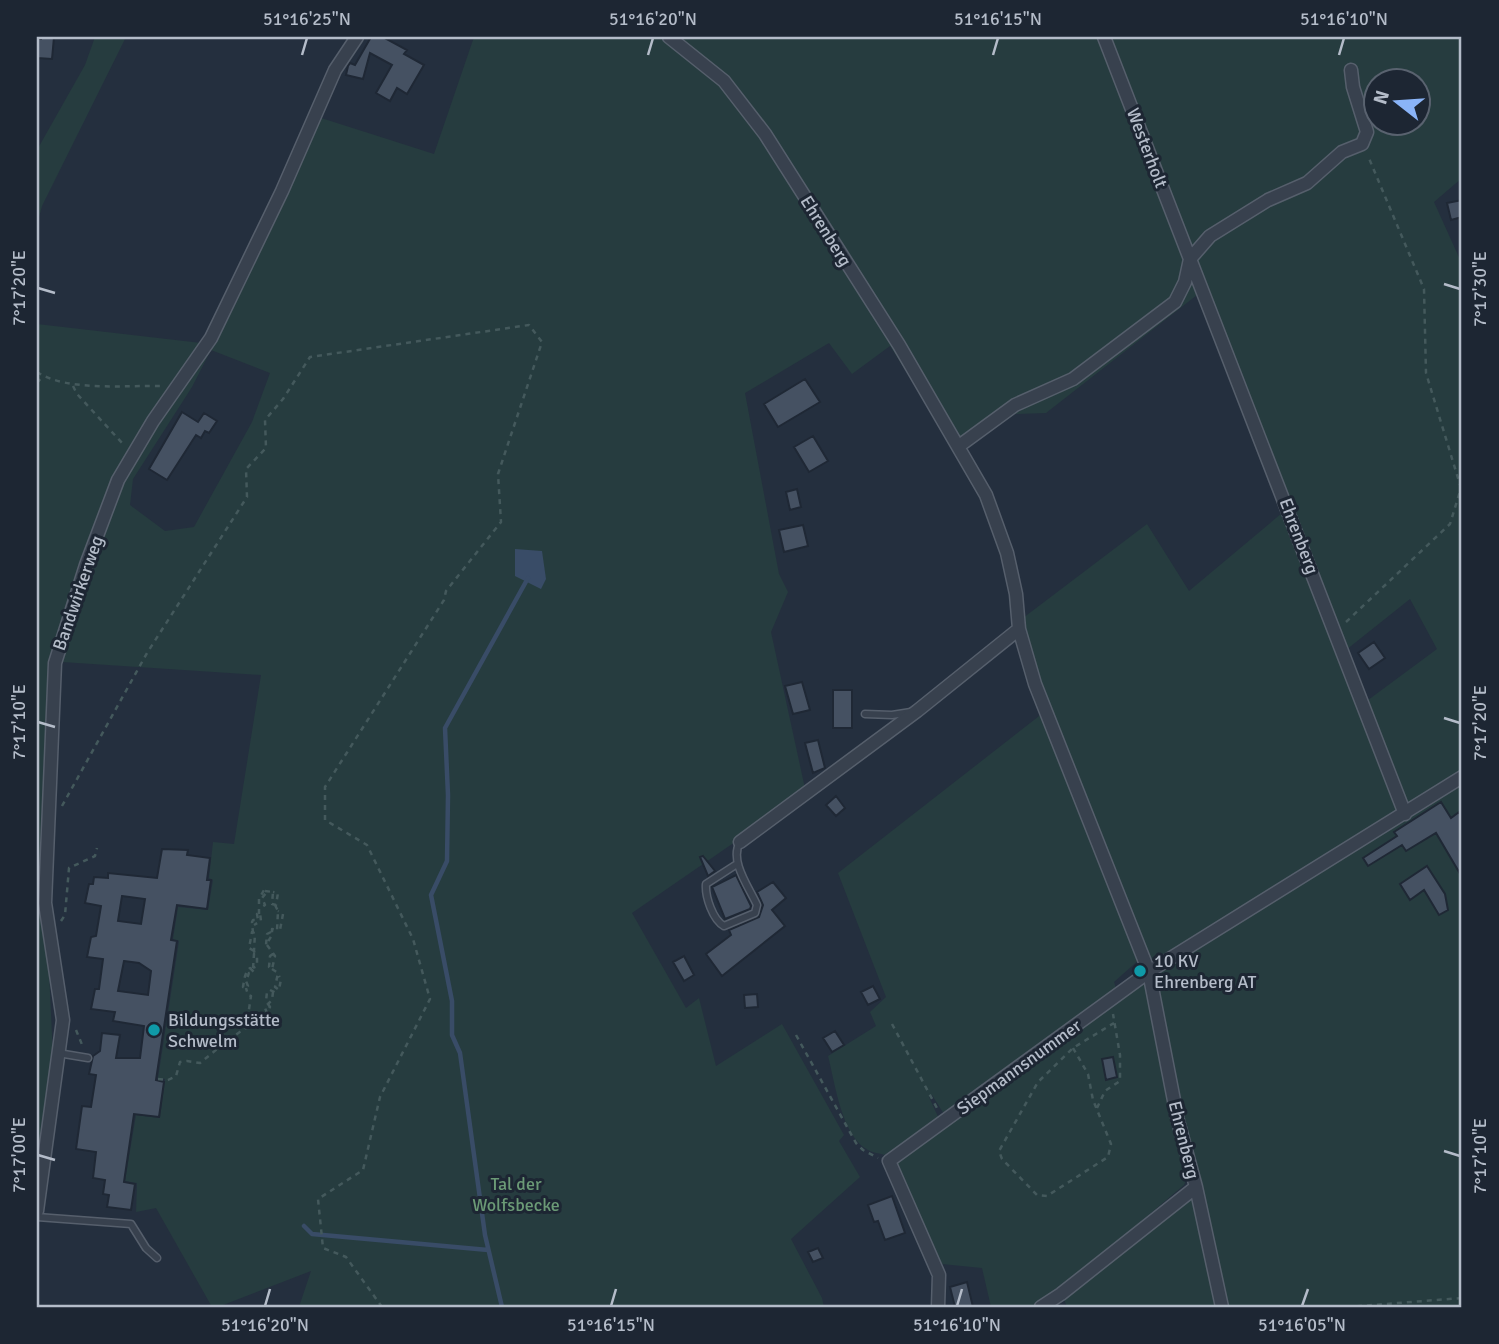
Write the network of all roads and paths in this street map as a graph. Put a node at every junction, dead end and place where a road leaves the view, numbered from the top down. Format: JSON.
{"nodes":[{"id":1,"x":357,"y":37,"type":"edge"},
{"id":2,"x":669,"y":37,"type":"edge"},
{"id":3,"x":1104,"y":37,"type":"edge"},
{"id":4,"x":1351,"y":70,"type":"dead end"},
{"id":5,"x":1362,"y":144,"type":"junction"},
{"id":6,"x":1190,"y":259,"type":"junction"},
{"id":7,"x":37,"y":372,"type":"edge"},
{"id":8,"x":43,"y":376,"type":"junction"},
{"id":9,"x":37,"y":383,"type":"edge"},
{"id":10,"x":73,"y":384,"type":"junction"},
{"id":11,"x":176,"y":387,"type":"junction"},
{"id":12,"x":960,"y":446,"type":"junction"},
{"id":13,"x":132,"y":454,"type":"junction"},
{"id":14,"x":1019,"y":629,"type":"junction"},
{"id":15,"x":1336,"y":632,"type":"junction"},
{"id":16,"x":917,"y":711,"type":"junction"},
{"id":17,"x":864,"y":714,"type":"dead end"},
{"id":18,"x":1462,"y":777,"type":"edge"},
{"id":19,"x":61,"y":808,"type":"dead end"},
{"id":20,"x":1405,"y":814,"type":"junction"},
{"id":21,"x":740,"y":842,"type":"joint"},
{"id":22,"x":97,"y":849,"type":"dead end"},
{"id":23,"x":737,"y":863,"type":"junction"},
{"id":24,"x":59,"y":925,"type":"dead end"},
{"id":25,"x":1149,"y":972,"type":"junction"},
{"id":26,"x":1110,"y":1000,"type":"junction"},
{"id":27,"x":1114,"y":1023,"type":"junction"},
{"id":28,"x":892,"y":1024,"type":"dead end"},
{"id":29,"x":76,"y":1029,"type":"dead end"},
{"id":30,"x":246,"y":1029,"type":"junction"},
{"id":31,"x":796,"y":1035,"type":"dead end"},
{"id":32,"x":1073,"y":1048,"type":"junction"},
{"id":33,"x":58,"y":1053,"type":"junction"},
{"id":34,"x":85,"y":1057,"type":"joint"},
{"id":35,"x":158,"y":1079,"type":"dead end"},
{"id":36,"x":1097,"y":1109,"type":"junction"},
{"id":37,"x":945,"y":1122,"type":"junction"},
{"id":38,"x":889,"y":1161,"type":"junction"},
{"id":39,"x":1196,"y":1187,"type":"junction"},
{"id":40,"x":37,"y":1211,"type":"edge"},
{"id":41,"x":37,"y":1217,"type":"edge"},
{"id":42,"x":157,"y":1258,"type":"dead end"},
{"id":43,"x":1462,"y":1298,"type":"edge"},
{"id":44,"x":382,"y":1307,"type":"edge"},
{"id":45,"x":938,"y":1307,"type":"edge"},
{"id":46,"x":1041,"y":1307,"type":"edge"},
{"id":47,"x":1222,"y":1307,"type":"edge"},
{"id":48,"x":1347,"y":1307,"type":"edge"}],
"edges":[{"from":1,"to":11,"type":"street","name":"Bandwirkerweg"},
{"from":2,"to":12,"type":"street","name":"Ehrenberg"},
{"from":3,"to":6,"type":"street","name":"Westerholt"},
{"from":4,"to":5,"type":"street"},
{"from":5,"to":6,"type":"street"},
{"from":5,"to":15,"type":"path"},
{"from":6,"to":12,"type":"street"},
{"from":6,"to":15,"type":"street","name":"Ehrenberg"},
{"from":7,"to":8,"type":"path"},
{"from":8,"to":9,"type":"path"},
{"from":8,"to":10,"type":"path"},
{"from":10,"to":11,"type":"path"},
{"from":10,"to":13,"type":"path"},
{"from":11,"to":13,"type":"street","name":"Bandwirkerweg"},
{"from":12,"to":14,"type":"street","name":"Ehrenberg"},
{"from":13,"to":33,"type":"street","name":"Bandwirkerweg"},
{"from":14,"to":16,"type":"street"},
{"from":14,"to":25,"type":"street","name":"Ehrenberg"},
{"from":15,"to":20,"type":"street","name":"Ehrenberg"},
{"from":16,"to":17,"type":"lane"},
{"from":16,"to":21,"type":"street"},
{"from":18,"to":20,"type":"street"},
{"from":19,"to":44,"type":"path"},
{"from":20,"to":25,"type":"street"},
{"from":21,"to":23,"type":"lane"},
{"from":22,"to":24,"type":"path"},
{"from":23,"to":23,"type":"lane"},
{"from":25,"to":26,"type":"street","name":"Siepmannsnummer"},
{"from":25,"to":39,"type":"street","name":"Ehrenberg"},
{"from":26,"to":27,"type":"path"},
{"from":26,"to":37,"type":"street","name":"Siepmannsnummer"},
{"from":27,"to":32,"type":"path"},
{"from":27,"to":36,"type":"path"},
{"from":28,"to":37,"type":"path"},
{"from":29,"to":34,"type":"path"},
{"from":30,"to":30,"type":"path"},
{"from":30,"to":35,"type":"path"},
{"from":31,"to":38,"type":"path"},
{"from":32,"to":36,"type":"path"},
{"from":32,"to":36,"type":"path"},
{"from":33,"to":34,"type":"lane"},
{"from":33,"to":40,"type":"street","name":"Bandwirkerweg"},
{"from":37,"to":38,"type":"street","name":"Siepmannsnummer"},
{"from":38,"to":45,"type":"street"},
{"from":39,"to":46,"type":"street"},
{"from":39,"to":47,"type":"street","name":"Ehrenberg"},
{"from":41,"to":42,"type":"lane"},
{"from":43,"to":48,"type":"path"}]}
